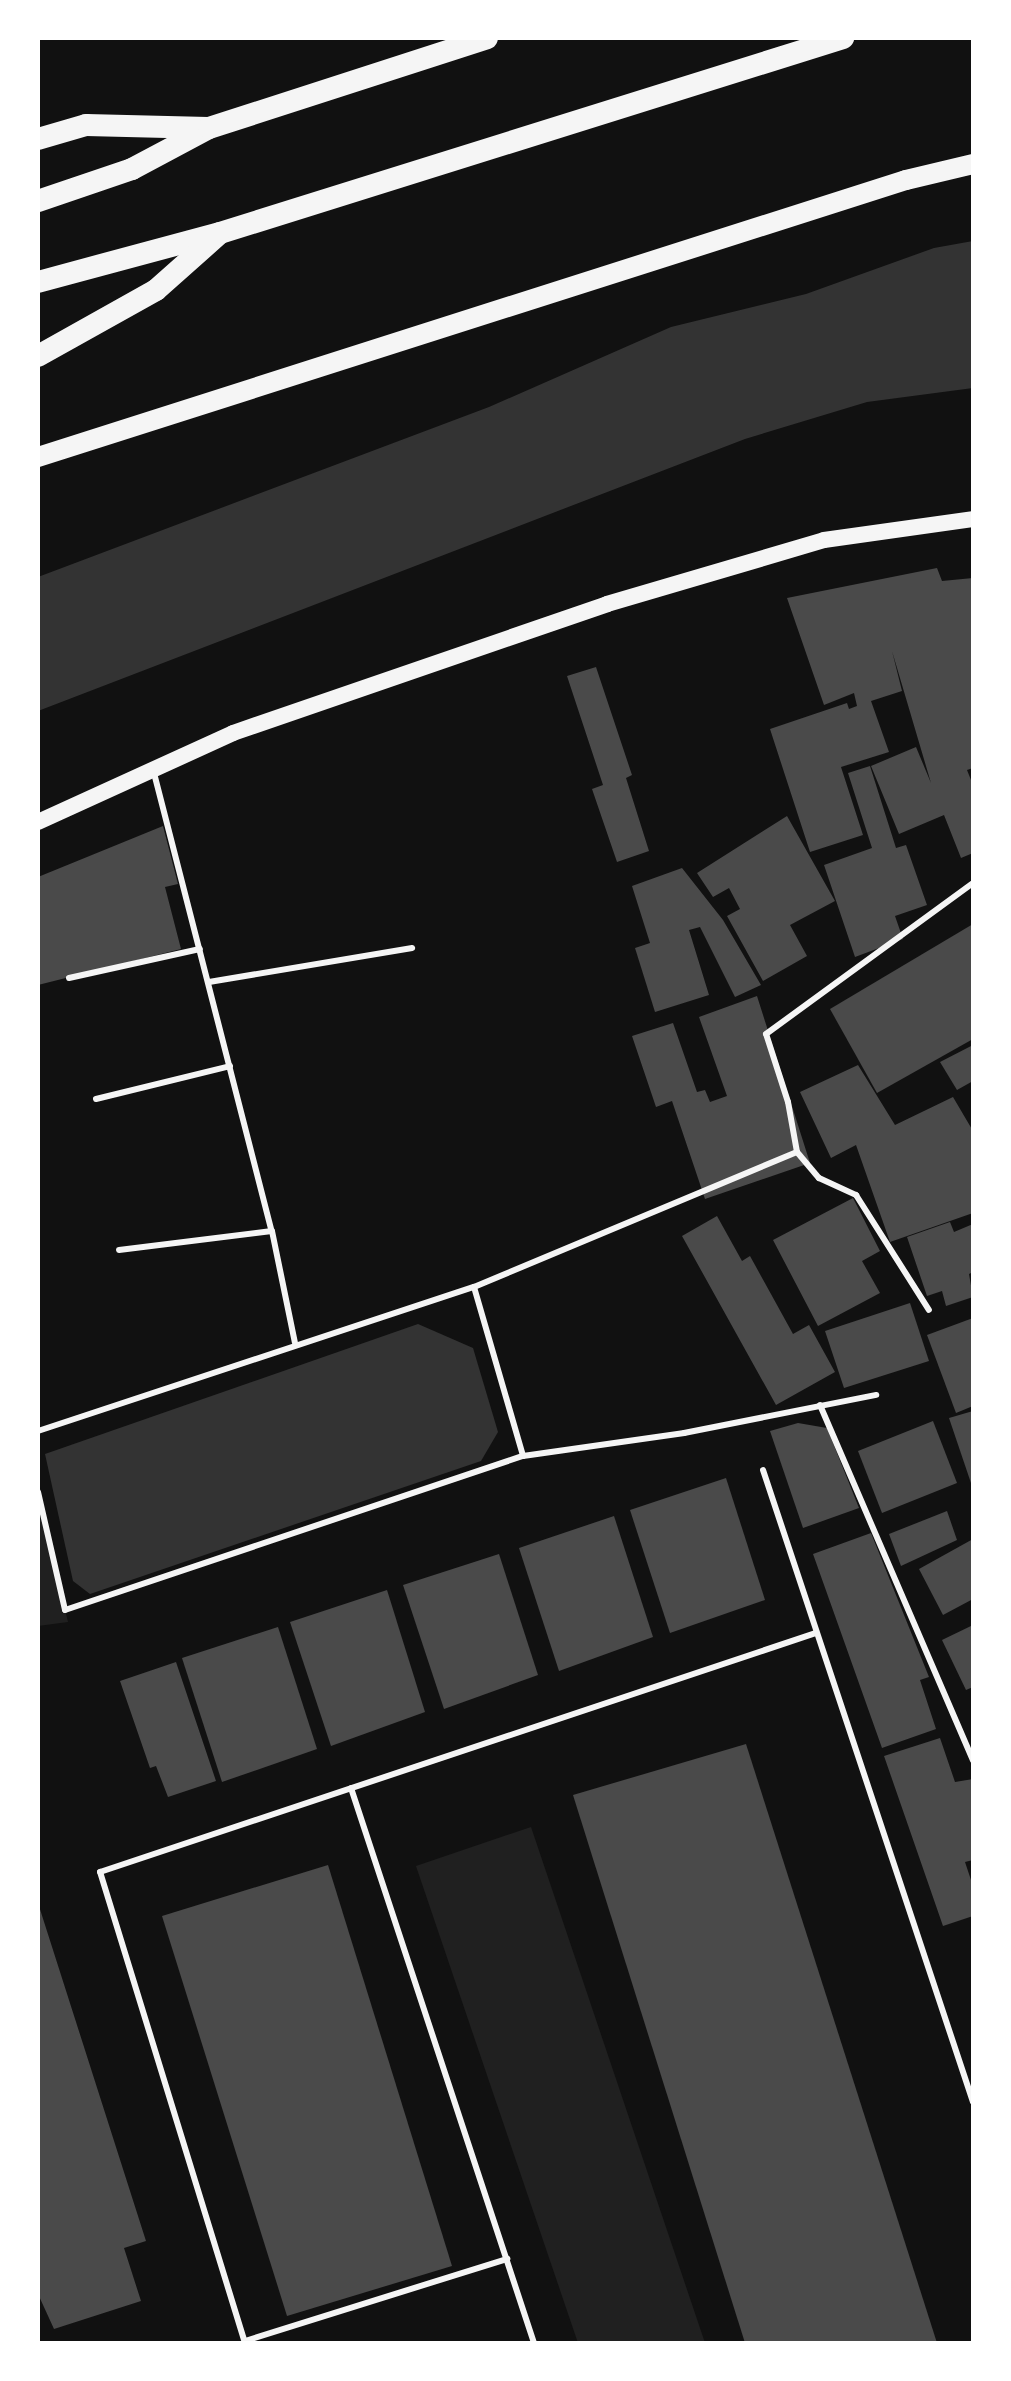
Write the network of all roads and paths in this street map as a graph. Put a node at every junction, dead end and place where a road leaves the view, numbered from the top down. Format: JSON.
{"nodes":[{"id":1,"x":487,"y":38,"type":"edge"},
{"id":2,"x":843,"y":38,"type":"edge"},
{"id":3,"x":209,"y":128,"type":"junction"},
{"id":4,"x":38,"y":139,"type":"edge"},
{"id":5,"x":973,"y":164,"type":"edge"},
{"id":6,"x":38,"y":201,"type":"edge"},
{"id":7,"x":220,"y":233,"type":"junction"},
{"id":8,"x":38,"y":282,"type":"edge"},
{"id":9,"x":38,"y":356,"type":"edge"},
{"id":10,"x":38,"y":457,"type":"edge"},
{"id":11,"x":973,"y":519,"type":"edge"},
{"id":12,"x":153,"y":769,"type":"junction"},
{"id":13,"x":38,"y":822,"type":"edge"},
{"id":14,"x":970,"y":885,"type":"edge"},
{"id":15,"x":973,"y":897,"type":"edge"},
{"id":16,"x":412,"y":948,"type":"dead end"},
{"id":17,"x":200,"y":949,"type":"junction"},
{"id":18,"x":69,"y":978,"type":"dead end"},
{"id":19,"x":209,"y":982,"type":"junction"},
{"id":20,"x":230,"y":1066,"type":"junction"},
{"id":21,"x":96,"y":1099,"type":"dead end"},
{"id":22,"x":797,"y":1152,"type":"junction"},
{"id":23,"x":272,"y":1231,"type":"junction"},
{"id":24,"x":119,"y":1250,"type":"dead end"},
{"id":25,"x":474,"y":1287,"type":"junction"},
{"id":26,"x":929,"y":1310,"type":"dead end"},
{"id":27,"x":295,"y":1343,"type":"junction"},
{"id":28,"x":876,"y":1395,"type":"dead end"},
{"id":29,"x":820,"y":1405,"type":"junction"},
{"id":30,"x":38,"y":1431,"type":"edge"},
{"id":31,"x":523,"y":1456,"type":"junction"},
{"id":32,"x":763,"y":1470,"type":"dead end"},
{"id":33,"x":38,"y":1492,"type":"edge"},
{"id":34,"x":816,"y":1633,"type":"junction"},
{"id":35,"x":973,"y":1760,"type":"edge"},
{"id":36,"x":351,"y":1788,"type":"junction"},
{"id":37,"x":973,"y":2102,"type":"edge"},
{"id":38,"x":507,"y":2259,"type":"junction"},
{"id":39,"x":245,"y":2342,"type":"edge"},
{"id":40,"x":534,"y":2343,"type":"edge"}],
"edges":[{"from":1,"to":3,"type":"highway"},
{"from":2,"to":7,"type":"highway"},
{"from":3,"to":4,"type":"highway"},
{"from":3,"to":6,"type":"highway"},
{"from":5,"to":10,"type":"main road"},
{"from":7,"to":8,"type":"highway"},
{"from":7,"to":9,"type":"highway"},
{"from":11,"to":12,"type":"main road"},
{"from":12,"to":13,"type":"main road"},
{"from":12,"to":17,"type":"lane"},
{"from":14,"to":15,"type":"lane"},
{"from":14,"to":22,"type":"lane"},
{"from":16,"to":19,"type":"lane"},
{"from":17,"to":18,"type":"lane"},
{"from":17,"to":19,"type":"lane"},
{"from":19,"to":20,"type":"lane"},
{"from":20,"to":21,"type":"lane"},
{"from":20,"to":23,"type":"lane"},
{"from":22,"to":25,"type":"lane"},
{"from":22,"to":26,"type":"lane"},
{"from":23,"to":24,"type":"lane"},
{"from":23,"to":27,"type":"lane"},
{"from":25,"to":27,"type":"lane"},
{"from":25,"to":31,"type":"lane"},
{"from":27,"to":30,"type":"lane"},
{"from":28,"to":29,"type":"lane"},
{"from":29,"to":31,"type":"lane"},
{"from":29,"to":35,"type":"lane"},
{"from":31,"to":33,"type":"lane"},
{"from":32,"to":34,"type":"lane"},
{"from":34,"to":36,"type":"lane"},
{"from":34,"to":37,"type":"lane"},
{"from":36,"to":38,"type":"lane"},
{"from":36,"to":39,"type":"lane"},
{"from":38,"to":39,"type":"lane"},
{"from":38,"to":40,"type":"lane"}]}
